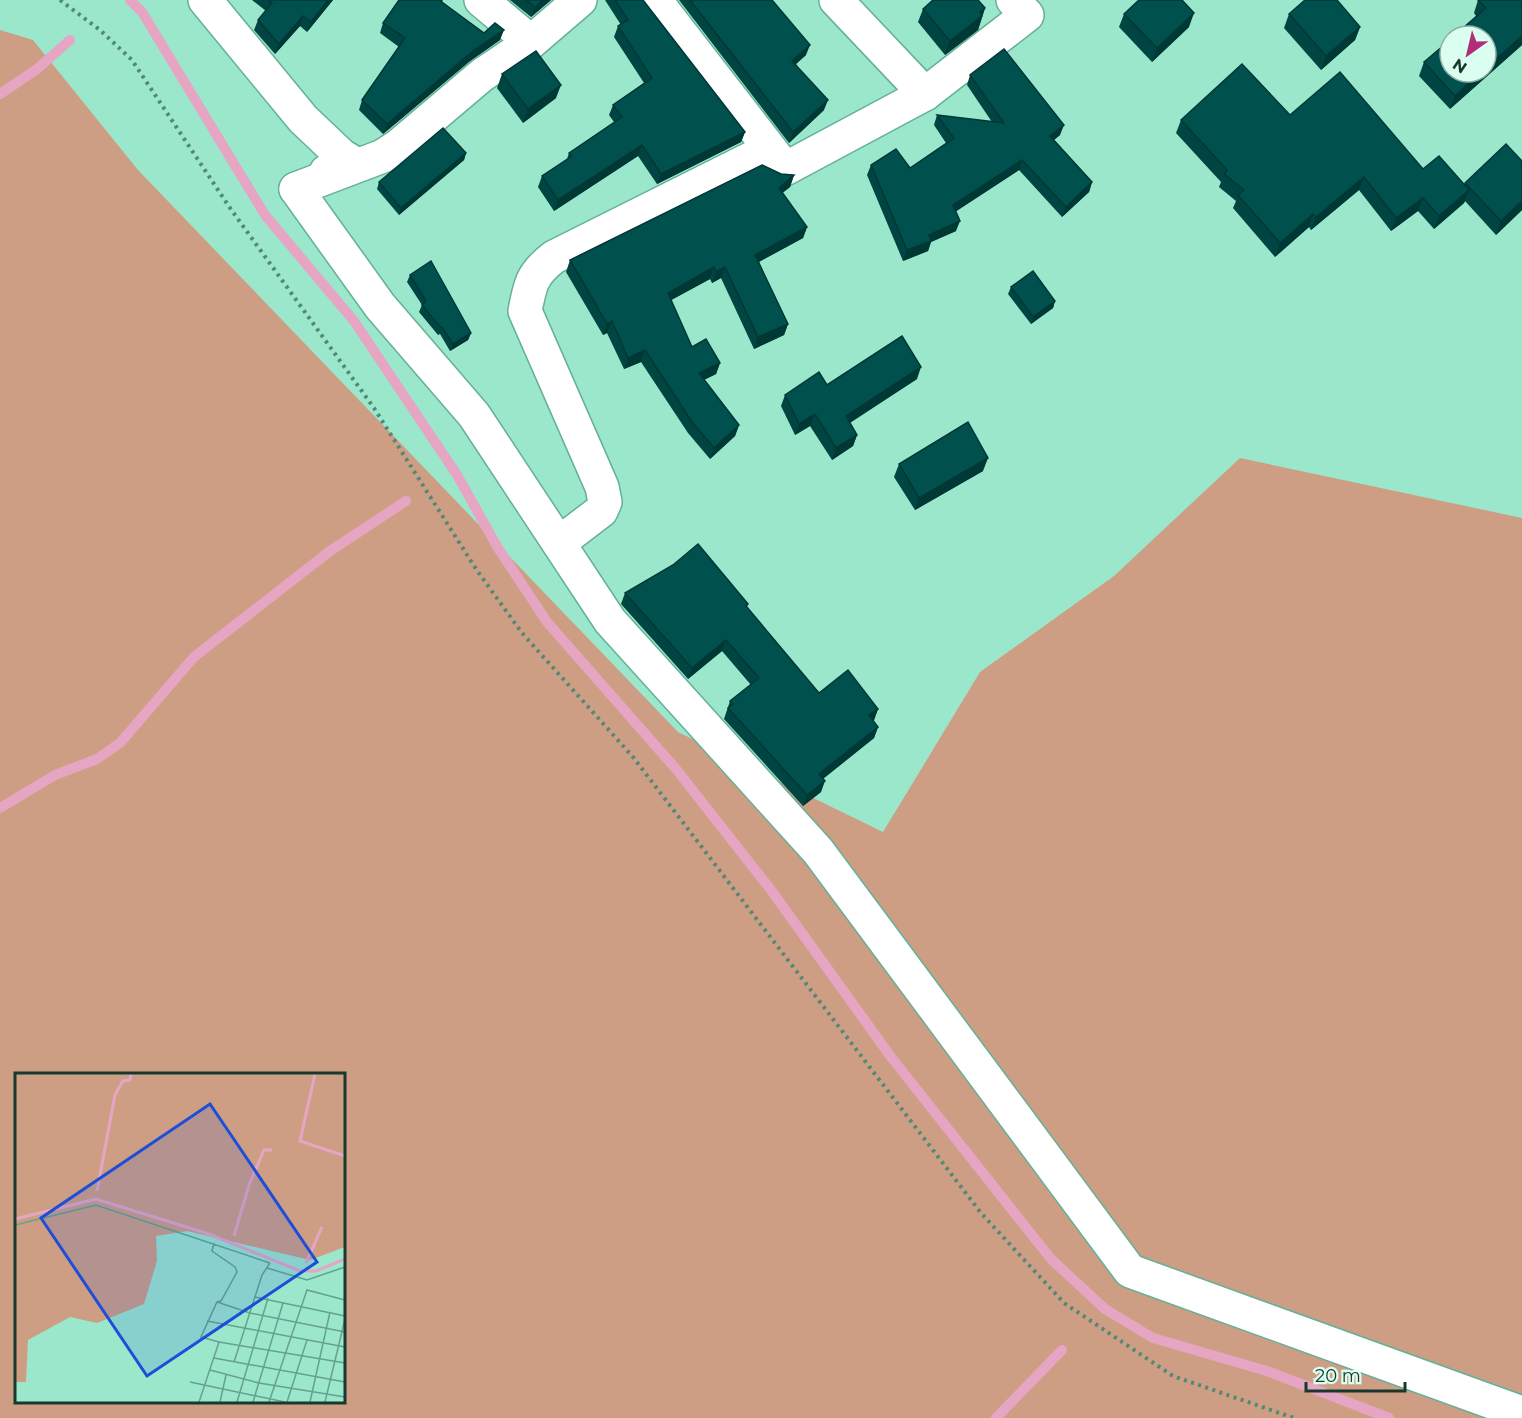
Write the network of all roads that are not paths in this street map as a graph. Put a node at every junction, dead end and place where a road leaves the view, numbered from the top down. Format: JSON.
{"nodes":[{"id":1,"x":205,"y":0,"type":"edge"},
{"id":2,"x":481,"y":0,"type":"edge"},
{"id":3,"x":580,"y":0,"type":"edge"},
{"id":4,"x":654,"y":0,"type":"edge"},
{"id":5,"x":836,"y":0,"type":"edge"},
{"id":6,"x":1013,"y":0,"type":"edge"},
{"id":7,"x":531,"y":42,"type":"junction"},
{"id":8,"x":925,"y":94,"type":"junction"},
{"id":9,"x":785,"y":169,"type":"junction"},
{"id":10,"x":296,"y":189,"type":"junction"},
{"id":11,"x":559,"y":543,"type":"junction"},
{"id":12,"x":1522,"y":1413,"type":"edge"}],
"edges":[{"from":1,"to":10,"type":"street"},
{"from":2,"to":7,"type":"street"},
{"from":3,"to":7,"type":"street"},
{"from":4,"to":9,"type":"street"},
{"from":5,"to":8,"type":"street"},
{"from":6,"to":8,"type":"street"},
{"from":7,"to":10,"type":"street"},
{"from":8,"to":9,"type":"street"},
{"from":9,"to":11,"type":"street"},
{"from":10,"to":11,"type":"street"},
{"from":11,"to":12,"type":"street"}]}
